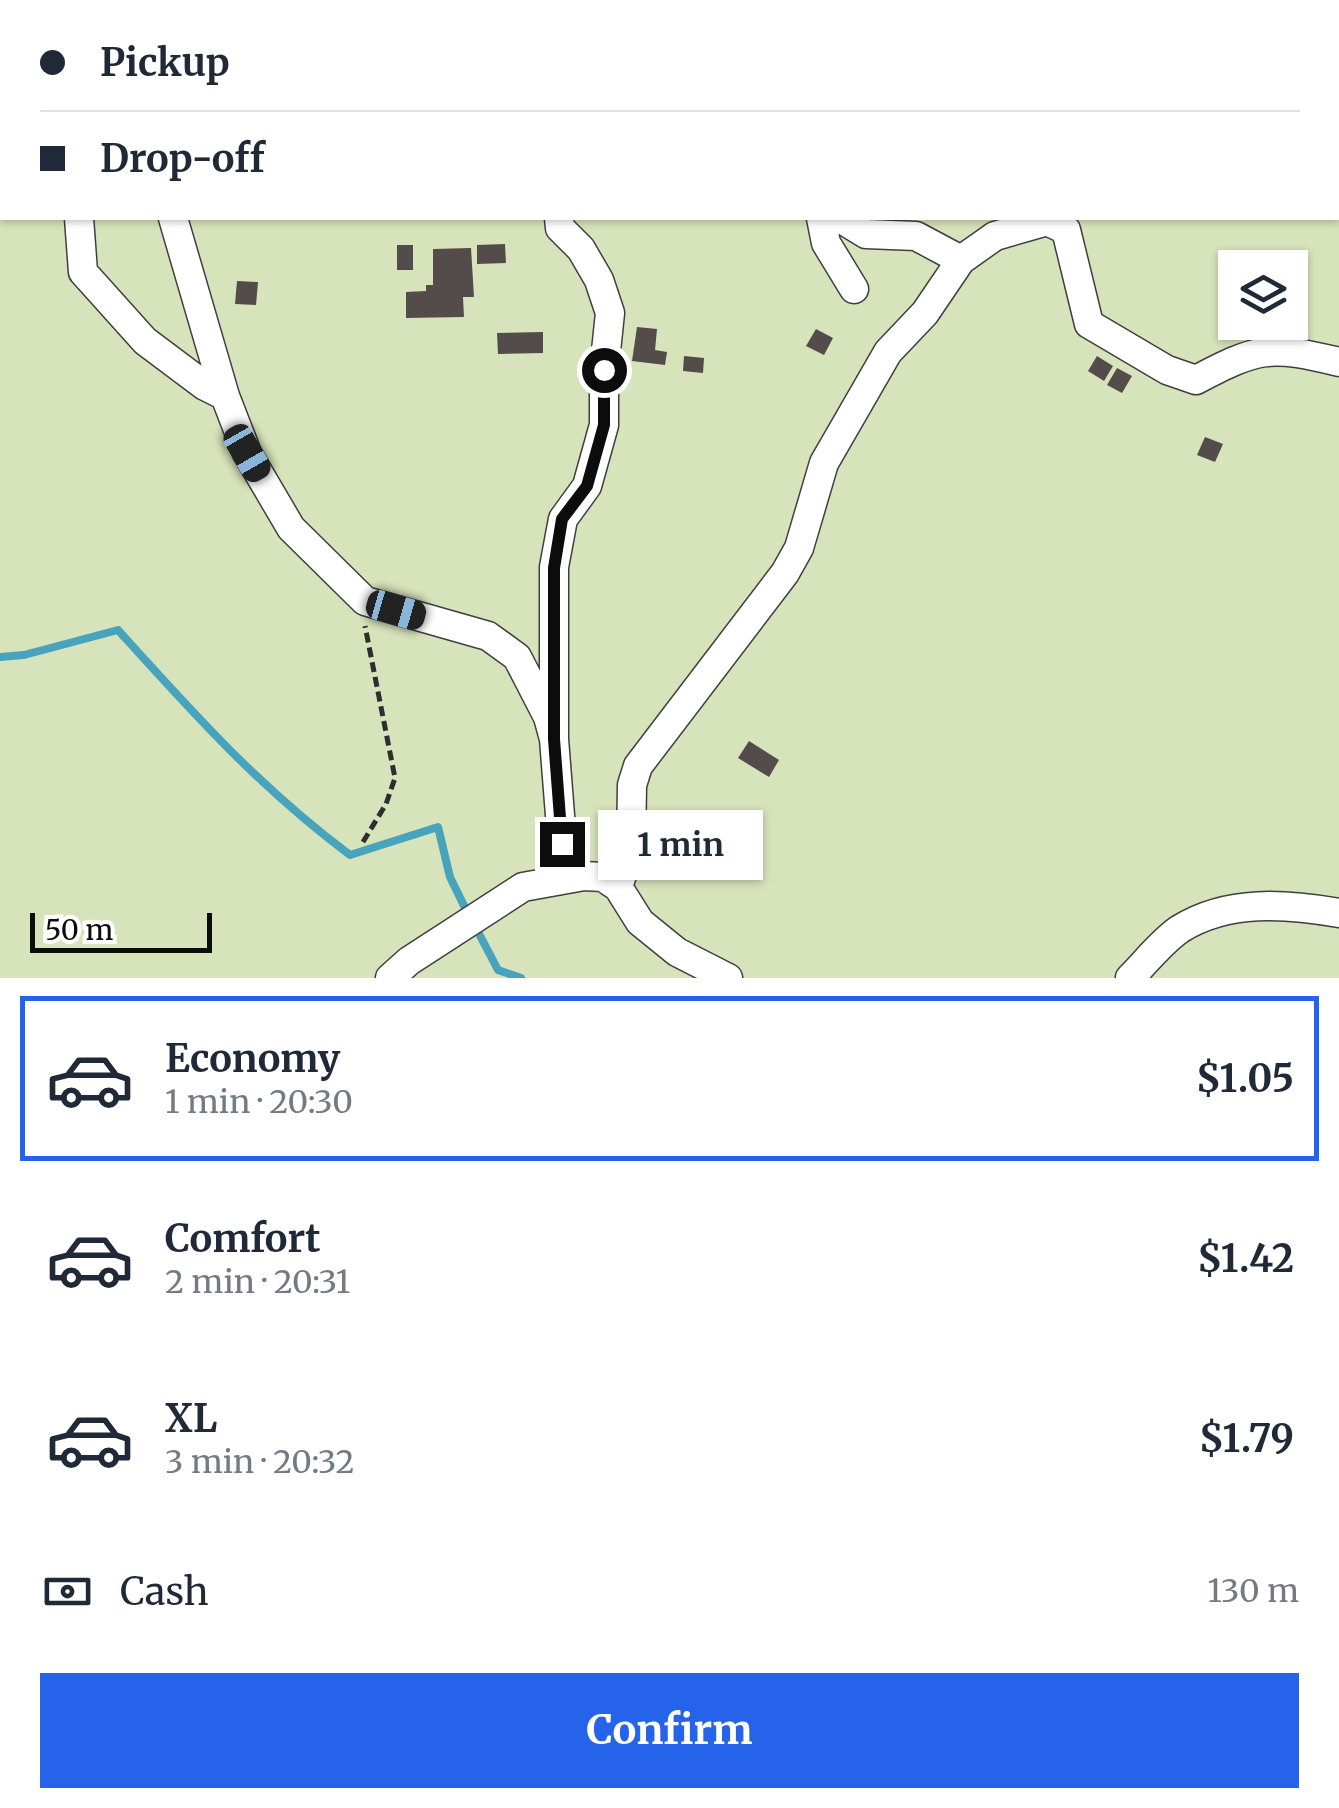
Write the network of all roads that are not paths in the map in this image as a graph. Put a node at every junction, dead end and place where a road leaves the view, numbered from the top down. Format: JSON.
{"nodes":[{"id":1,"x":79,"y":220,"type":"edge"},
{"id":2,"x":174,"y":220,"type":"edge"},
{"id":3,"x":559,"y":220,"type":"edge"},
{"id":4,"x":821,"y":220,"type":"edge"},
{"id":5,"x":843,"y":220,"type":"edge"},
{"id":6,"x":961,"y":260,"type":"junction"},
{"id":7,"x":854,"y":290,"type":"dead end"},
{"id":8,"x":1339,"y":362,"type":"edge"},
{"id":9,"x":225,"y":396,"type":"junction"},
{"id":10,"x":554,"y":739,"type":"junction"},
{"id":11,"x":565,"y":880,"type":"junction"},
{"id":12,"x":618,"y":887,"type":"junction"},
{"id":13,"x":1339,"y":913,"type":"edge"},
{"id":14,"x":390,"y":978,"type":"edge"},
{"id":15,"x":728,"y":978,"type":"edge"},
{"id":16,"x":1130,"y":978,"type":"edge"}],
"edges":[{"from":1,"to":9,"type":"street"},
{"from":2,"to":9,"type":"street"},
{"from":3,"to":10,"type":"street"},
{"from":4,"to":7,"type":"street"},
{"from":5,"to":6,"type":"street"},
{"from":6,"to":8,"type":"street"},
{"from":6,"to":12,"type":"street"},
{"from":9,"to":10,"type":"street"},
{"from":10,"to":11,"type":"street"},
{"from":11,"to":12,"type":"street"},
{"from":11,"to":14,"type":"street"},
{"from":12,"to":15,"type":"street"},
{"from":13,"to":16,"type":"street"}]}
